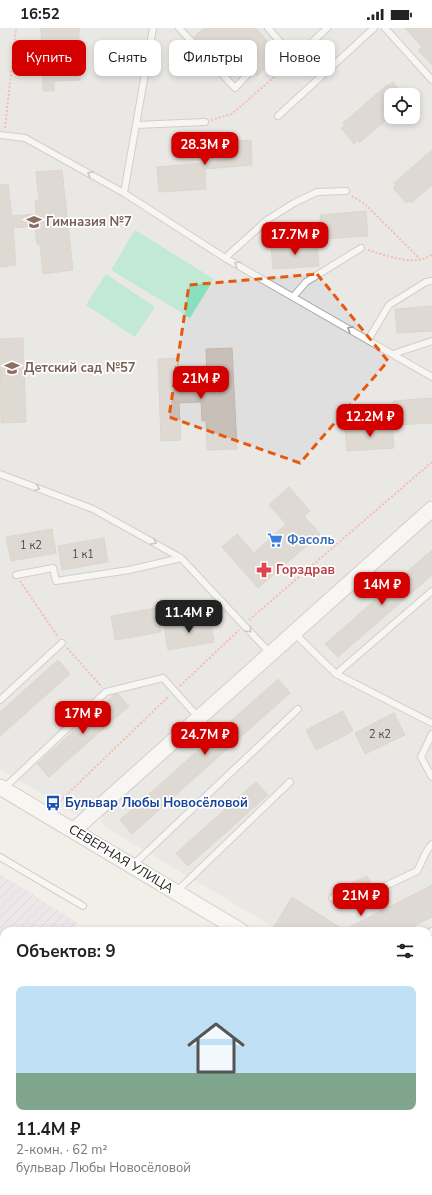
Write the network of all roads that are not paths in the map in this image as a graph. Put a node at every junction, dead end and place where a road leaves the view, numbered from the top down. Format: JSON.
{"nodes":[{"id":1,"x":153,"y":28,"type":"edge"},
{"id":2,"x":179,"y":28,"type":"edge"},
{"id":3,"x":268,"y":28,"type":"edge"},
{"id":4,"x":327,"y":28,"type":"edge"},
{"id":5,"x":374,"y":28,"type":"edge"},
{"id":6,"x":385,"y":28,"type":"edge"},
{"id":7,"x":190,"y":40,"type":"edge"},
{"id":8,"x":278,"y":40,"type":"edge"},
{"id":9,"x":314,"y":40,"type":"edge"},
{"id":10,"x":224,"y":76,"type":"edge"},
{"id":11,"x":246,"y":76,"type":"edge"},
{"id":12,"x":432,"y":80,"type":"edge"},
{"id":13,"x":278,"y":116,"type":"dead end"},
{"id":14,"x":205,"y":122,"type":"road end"},
{"id":15,"x":136,"y":125,"type":"junction"},
{"id":16,"x":2,"y":135,"type":"edge"},
{"id":17,"x":346,"y":191,"type":"road end"},
{"id":18,"x":124,"y":192,"type":"junction"},
{"id":19,"x":361,"y":248,"type":"road end"},
{"id":20,"x":225,"y":258,"type":"junction"},
{"id":21,"x":432,"y":281,"type":"edge"},
{"id":22,"x":293,"y":297,"type":"junction"},
{"id":23,"x":368,"y":340,"type":"junction"},
{"id":24,"x":432,"y":341,"type":"edge"},
{"id":25,"x":393,"y":354,"type":"junction"},
{"id":26,"x":432,"y":377,"type":"edge"},
{"id":27,"x":0,"y":474,"type":"edge"},
{"id":28,"x":432,"y":509,"type":"edge"},
{"id":29,"x":181,"y":558,"type":"junction"},
{"id":30,"x":16,"y":575,"type":"dead end"},
{"id":31,"x":432,"y":591,"type":"edge"},
{"id":32,"x":294,"y":633,"type":"junction"},
{"id":33,"x":62,"y":643,"type":"dead end"},
{"id":34,"x":271,"y":654,"type":"junction"},
{"id":35,"x":336,"y":674,"type":"junction"},
{"id":36,"x":0,"y":700,"type":"edge"},
{"id":37,"x":298,"y":709,"type":"dead end"},
{"id":38,"x":199,"y":718,"type":"junction"},
{"id":39,"x":432,"y":723,"type":"edge"},
{"id":40,"x":432,"y":734,"type":"edge"},
{"id":41,"x":432,"y":777,"type":"edge"},
{"id":42,"x":290,"y":782,"type":"dead end"},
{"id":43,"x":2,"y":788,"type":"edge"},
{"id":44,"x":74,"y":830,"type":"junction"},
{"id":45,"x":432,"y":844,"type":"edge"},
{"id":46,"x":0,"y":857,"type":"edge"},
{"id":47,"x":132,"y":866,"type":"junction"},
{"id":48,"x":176,"y":892,"type":"junction"},
{"id":49,"x":332,"y":898,"type":"dead end"},
{"id":50,"x":83,"y":906,"type":"dead end"},
{"id":51,"x":234,"y":927,"type":"edge"}],
"edges":[{"from":1,"to":15,"type":"lane"},
{"from":2,"to":7,"type":"lane"},
{"from":3,"to":8,"type":"lane"},
{"from":4,"to":9,"type":"lane"},
{"from":5,"to":13,"type":"lane"},
{"from":6,"to":12,"type":"lane"},
{"from":10,"to":11,"type":"lane"},
{"from":14,"to":15,"type":"lane"},
{"from":15,"to":18,"type":"lane"},
{"from":18,"to":16,"type":"lane","one_way":true},
{"from":17,"to":20,"type":"lane"},
{"from":18,"to":20,"type":"lane"},
{"from":19,"to":22,"type":"lane"},
{"from":22,"to":20,"type":"lane","one_way":true},
{"from":21,"to":23,"type":"lane"},
{"from":23,"to":22,"type":"lane","one_way":true},
{"from":23,"to":25,"type":"lane"},
{"from":24,"to":25,"type":"lane"},
{"from":25,"to":26,"type":"lane"},
{"from":27,"to":29,"type":"lane","one_way":true},
{"from":28,"to":32,"type":"street"},
{"from":29,"to":30,"type":"lane"},
{"from":29,"to":34,"type":"lane","one_way":true},
{"from":31,"to":35,"type":"lane"},
{"from":32,"to":34,"type":"street"},
{"from":32,"to":35,"type":"lane"},
{"from":33,"to":36,"type":"lane"},
{"from":34,"to":38,"type":"street"},
{"from":35,"to":39,"type":"lane"},
{"from":37,"to":47,"type":"lane"},
{"from":38,"to":43,"type":"lane"},
{"from":38,"to":44,"type":"street"},
{"from":40,"to":41,"type":"lane"},
{"from":42,"to":48,"type":"lane"},
{"from":43,"to":44,"type":"street","name":"СЕВЕРНАЯ УЛИЦА"},
{"from":44,"to":47,"type":"street","name":"СЕВЕРНАЯ УЛИЦА"},
{"from":45,"to":49,"type":"lane"},
{"from":46,"to":50,"type":"lane"},
{"from":47,"to":48,"type":"street","name":"СЕВЕРНАЯ УЛИЦА"},
{"from":48,"to":51,"type":"street","name":"СЕВЕРНАЯ УЛИЦА"}]}
